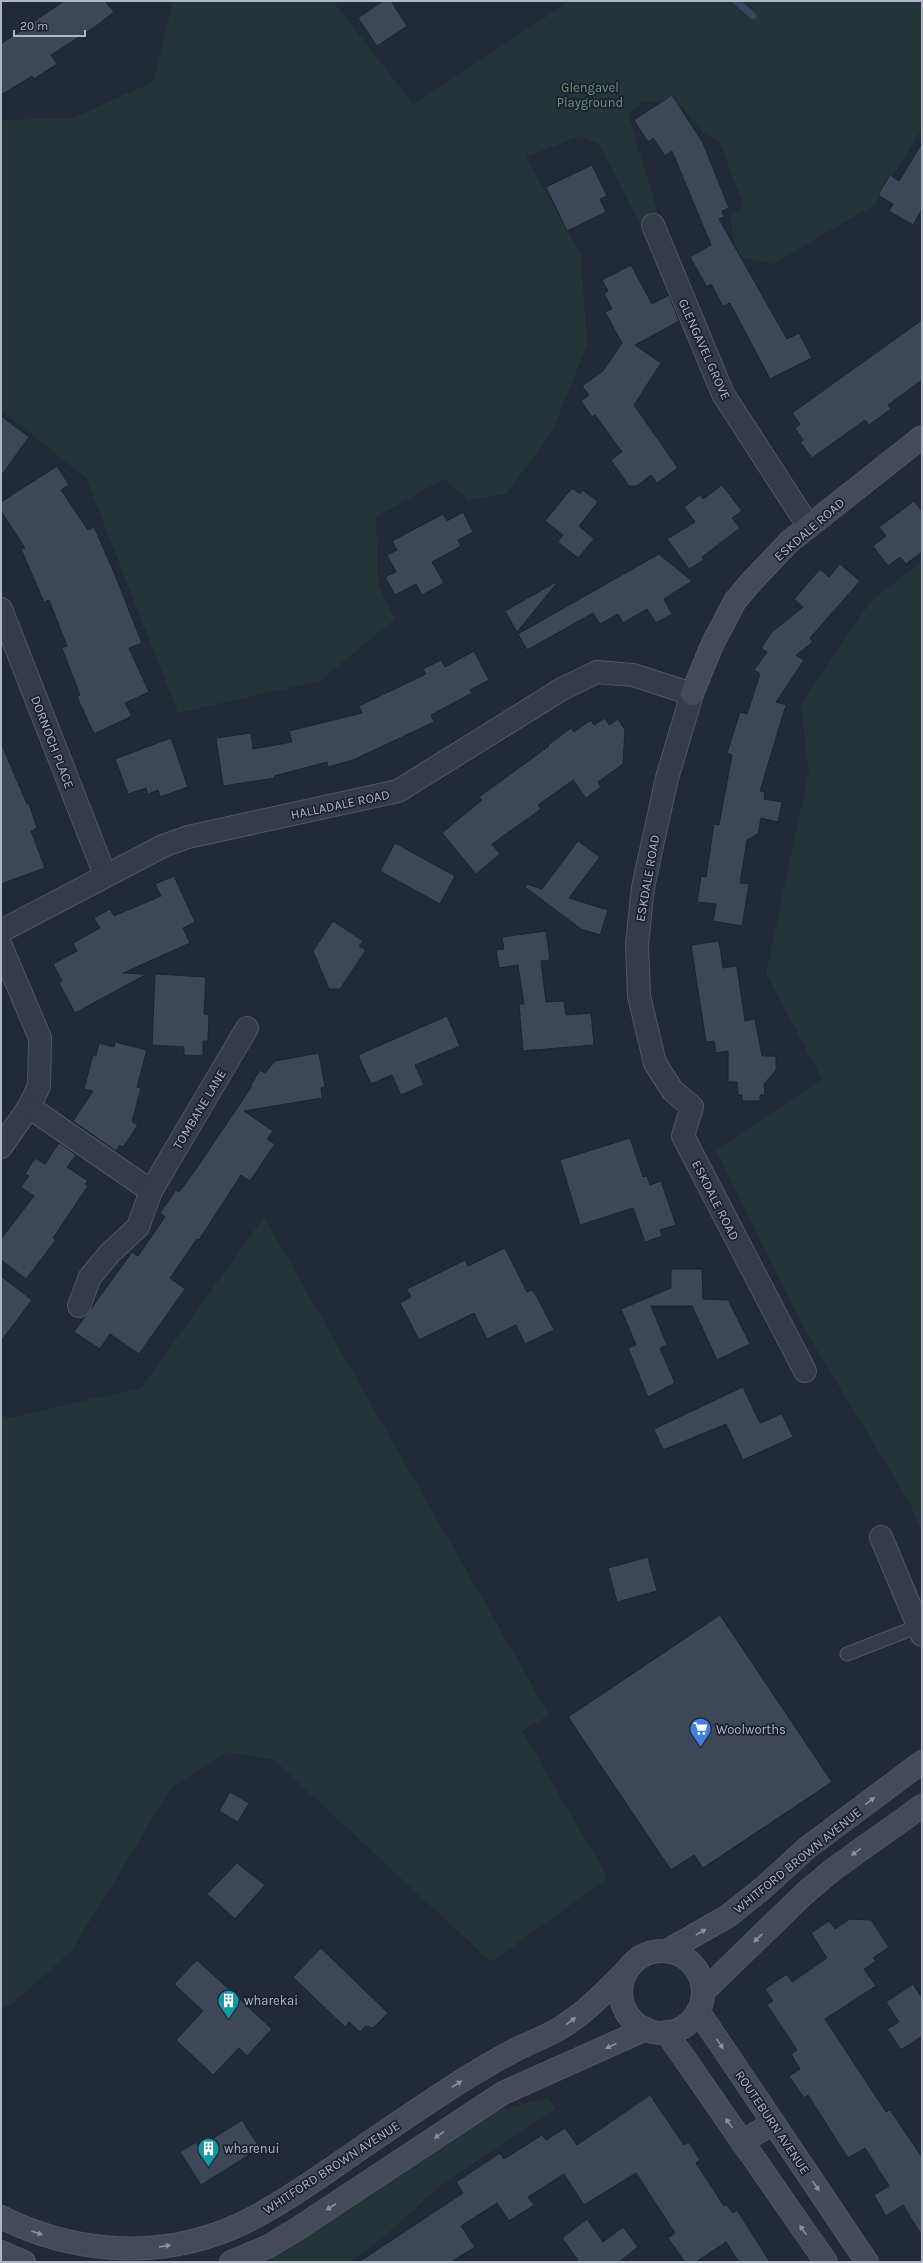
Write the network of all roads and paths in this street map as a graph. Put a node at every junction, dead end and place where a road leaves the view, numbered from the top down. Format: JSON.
{"nodes":[{"id":1,"x":652,"y":225,"type":"dead end"},
{"id":2,"x":922,"y":437,"type":"edge"},
{"id":3,"x":809,"y":527,"type":"junction"},
{"id":4,"x":1,"y":609,"type":"edge"},
{"id":5,"x":692,"y":694,"type":"junction"},
{"id":6,"x":105,"y":875,"type":"junction"},
{"id":7,"x":1,"y":931,"type":"edge"},
{"id":8,"x":1,"y":946,"type":"edge"},
{"id":9,"x":247,"y":1028,"type":"dead end"},
{"id":10,"x":29,"y":1107,"type":"junction"},
{"id":11,"x":1,"y":1147,"type":"edge"},
{"id":12,"x":151,"y":1191,"type":"junction"},
{"id":13,"x":79,"y":1306,"type":"dead end"},
{"id":14,"x":805,"y":1372,"type":"dead end"},
{"id":15,"x":881,"y":1537,"type":"dead end"},
{"id":16,"x":920,"y":1630,"type":"edge"},
{"id":17,"x":847,"y":1654,"type":"dead end"},
{"id":18,"x":922,"y":1762,"type":"edge"},
{"id":19,"x":922,"y":1806,"type":"edge"},
{"id":20,"x":667,"y":1951,"type":"junction"},
{"id":21,"x":626,"y":1971,"type":"junction"},
{"id":22,"x":701,"y":2002,"type":"junction"},
{"id":23,"x":656,"y":2031,"type":"junction"},
{"id":24,"x":773,"y":2123,"type":"junction"},
{"id":25,"x":742,"y":2142,"type":"junction"},
{"id":26,"x":1,"y":2217,"type":"edge"},
{"id":27,"x":848,"y":2234,"type":"junction"},
{"id":28,"x":1,"y":2252,"type":"edge"},
{"id":29,"x":822,"y":2257,"type":"edge"},
{"id":30,"x":24,"y":2262,"type":"edge"},
{"id":31,"x":231,"y":2262,"type":"edge"},
{"id":32,"x":867,"y":2262,"type":"edge"}],
"edges":[{"from":1,"to":3,"type":"street","name":"GLENGAVEL GROVE"},
{"from":2,"to":3,"type":"main road","name":"ESKDALE ROAD"},
{"from":3,"to":5,"type":"main road","name":"ESKDALE ROAD"},
{"from":4,"to":6,"type":"street","name":"DORNOCH PLACE"},
{"from":5,"to":6,"type":"street","name":"HALLADALE ROAD"},
{"from":5,"to":14,"type":"street","name":"ESKDALE ROAD"},
{"from":6,"to":7,"type":"street","name":"HALLADALE ROAD"},
{"from":8,"to":10,"type":"street"},
{"from":9,"to":12,"type":"street","name":"TOMBANE LANE"},
{"from":10,"to":11,"type":"street"},
{"from":10,"to":12,"type":"street"},
{"from":12,"to":13,"type":"street","name":"TOMBANE LANE"},
{"from":15,"to":16,"type":"street"},
{"from":16,"to":17,"type":"lane"},
{"from":20,"to":18,"type":"main road","name":"WHITFORD BROWN AVENUE","one_way":true},
{"from":19,"to":22,"type":"main road","one_way":true},
{"from":20,"to":21,"type":"main road"},
{"from":20,"to":22,"type":"main road"},
{"from":21,"to":23,"type":"main road"},
{"from":26,"to":21,"type":"main road","name":"WHITFORD BROWN AVENUE","one_way":true},
{"from":22,"to":23,"type":"main road"},
{"from":22,"to":24,"type":"main road","name":"ROUTEBURN AVENUE","one_way":true},
{"from":25,"to":23,"type":"main road","one_way":true},
{"from":23,"to":31,"type":"main road","one_way":true},
{"from":24,"to":25,"type":"main road"},
{"from":24,"to":27,"type":"main road","name":"ROUTEBURN AVENUE","one_way":true},
{"from":29,"to":25,"type":"main road","one_way":true},
{"from":27,"to":29,"type":"main road"},
{"from":27,"to":32,"type":"main road","name":"ROUTEBURN AVENUE"},
{"from":28,"to":30,"type":"main road"}]}
